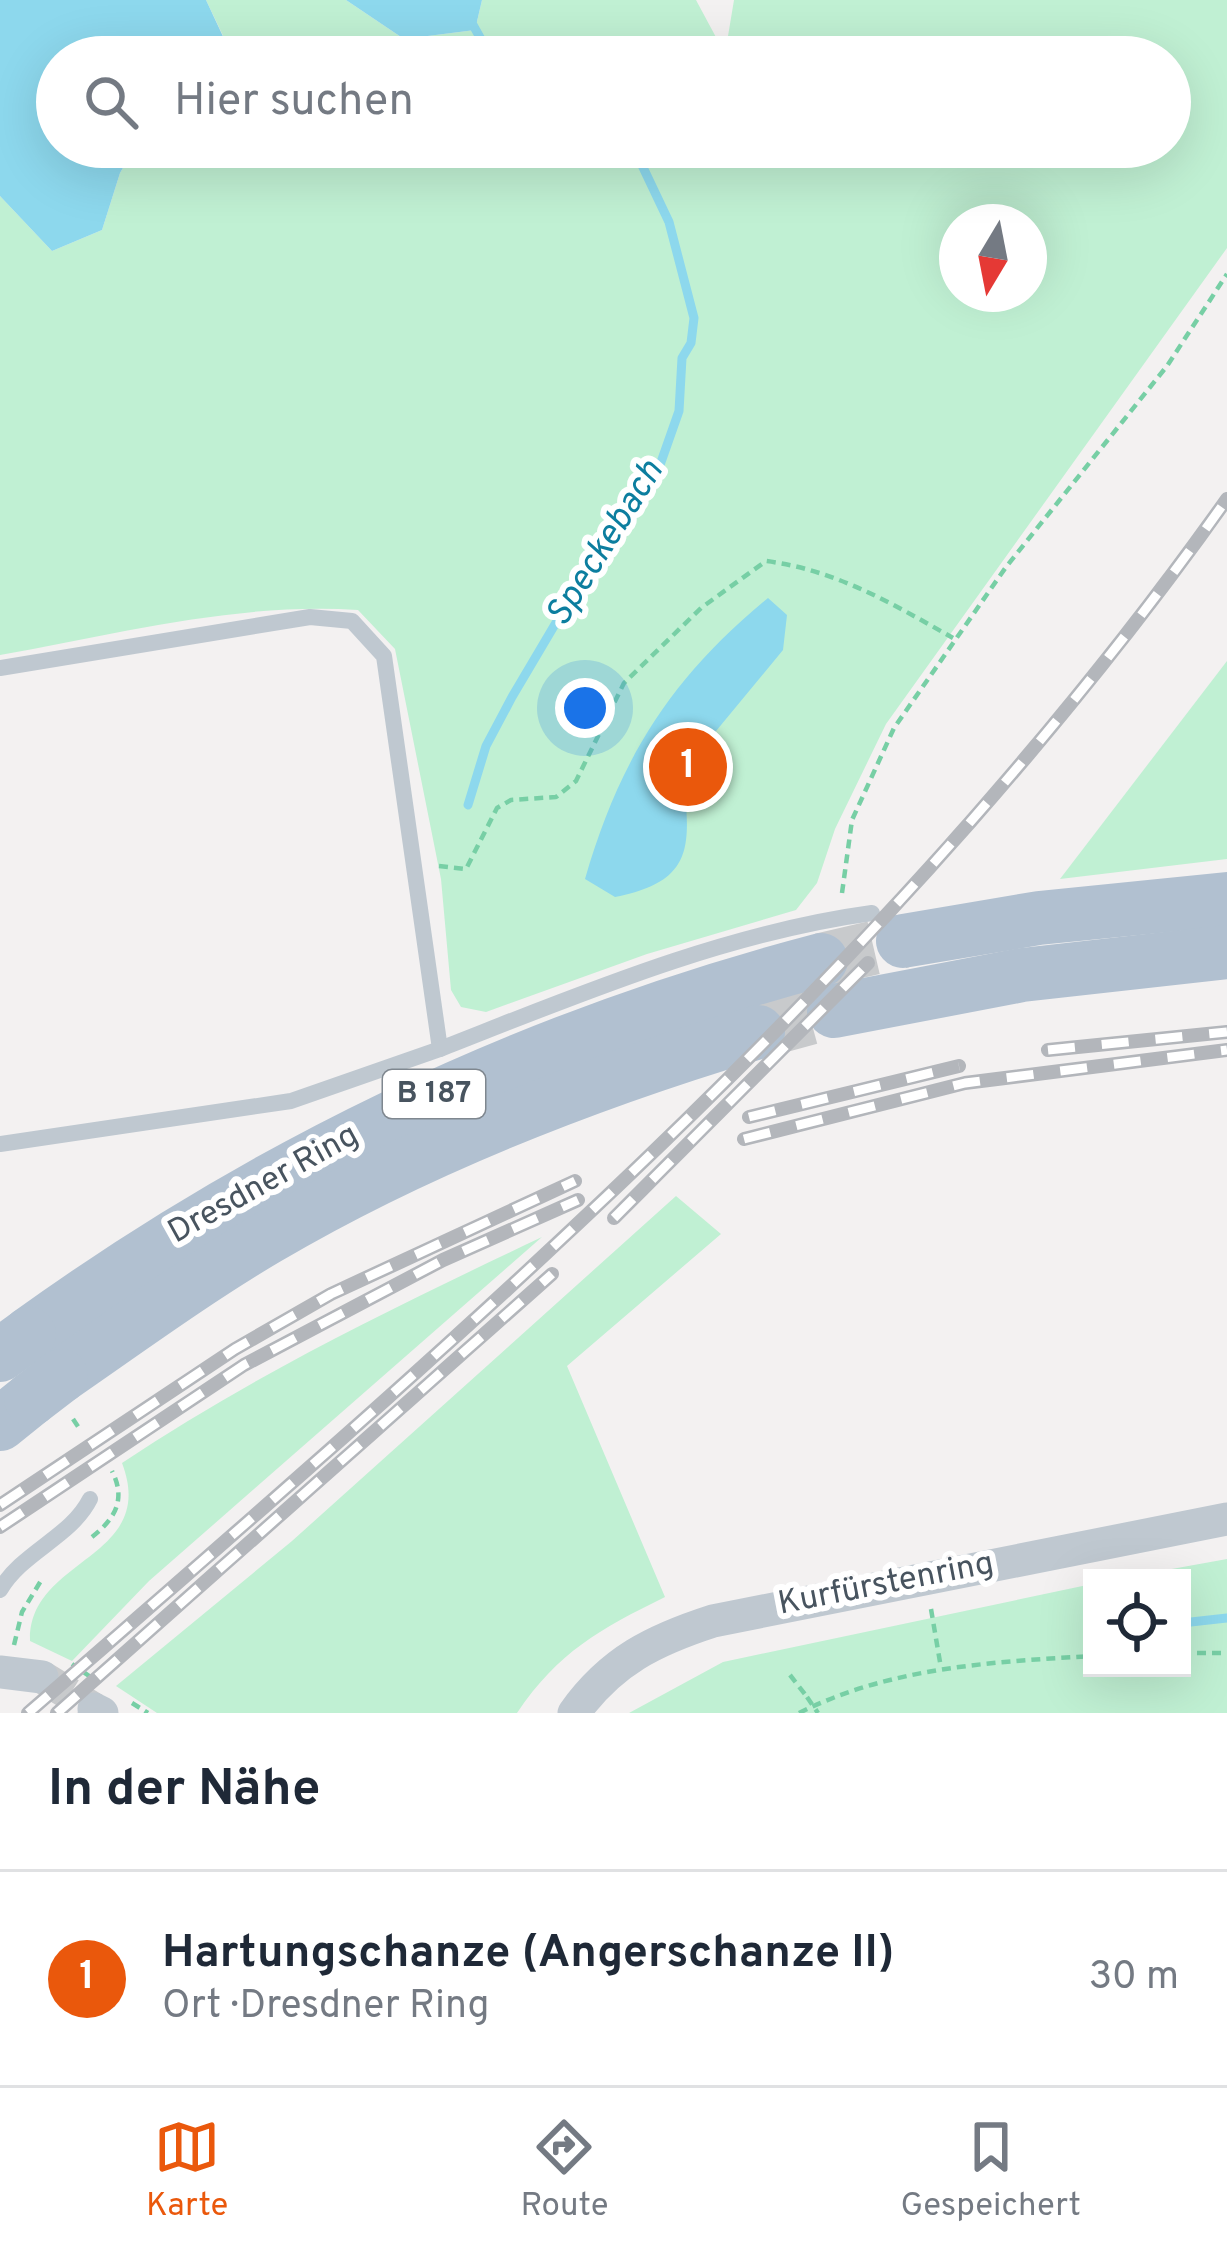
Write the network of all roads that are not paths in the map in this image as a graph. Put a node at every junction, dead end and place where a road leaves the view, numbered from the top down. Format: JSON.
{"nodes":[{"id":1,"x":0,"y":668,"type":"edge"},
{"id":2,"x":1227,"y":899,"type":"edge"},
{"id":3,"x":887,"y":927,"type":"joint"},
{"id":4,"x":1227,"y":952,"type":"edge"},
{"id":5,"x":830,"y":963,"type":"junction"},
{"id":6,"x":758,"y":1032,"type":"tunnel mouth"},
{"id":7,"x":440,"y":1049,"type":"junction"},
{"id":8,"x":0,"y":1144,"type":"edge"},
{"id":9,"x":24,"y":1377,"type":"edge"},
{"id":10,"x":90,"y":1499,"type":"dead end"},
{"id":11,"x":1227,"y":1519,"type":"edge"},
{"id":12,"x":0,"y":1590,"type":"edge"},
{"id":13,"x":574,"y":1713,"type":"edge"}],
"edges":[{"from":1,"to":7,"type":"lane"},
{"from":2,"to":3,"type":"main road"},
{"from":3,"to":5,"type":"lane"},
{"from":4,"to":5,"type":"main road","name":"Dresdner Ring","number":"B 187"},
{"from":5,"to":7,"type":"lane"},
{"from":5,"to":9,"type":"main road","name":"Dresdner Ring","number":"B 187"},
{"from":6,"to":9,"type":"main road","name":"Dresdner Ring","number":"B 187"},
{"from":7,"to":8,"type":"lane"},
{"from":10,"to":12,"type":"lane"},
{"from":11,"to":13,"type":"street","name":"Kurfürstenring"}]}
